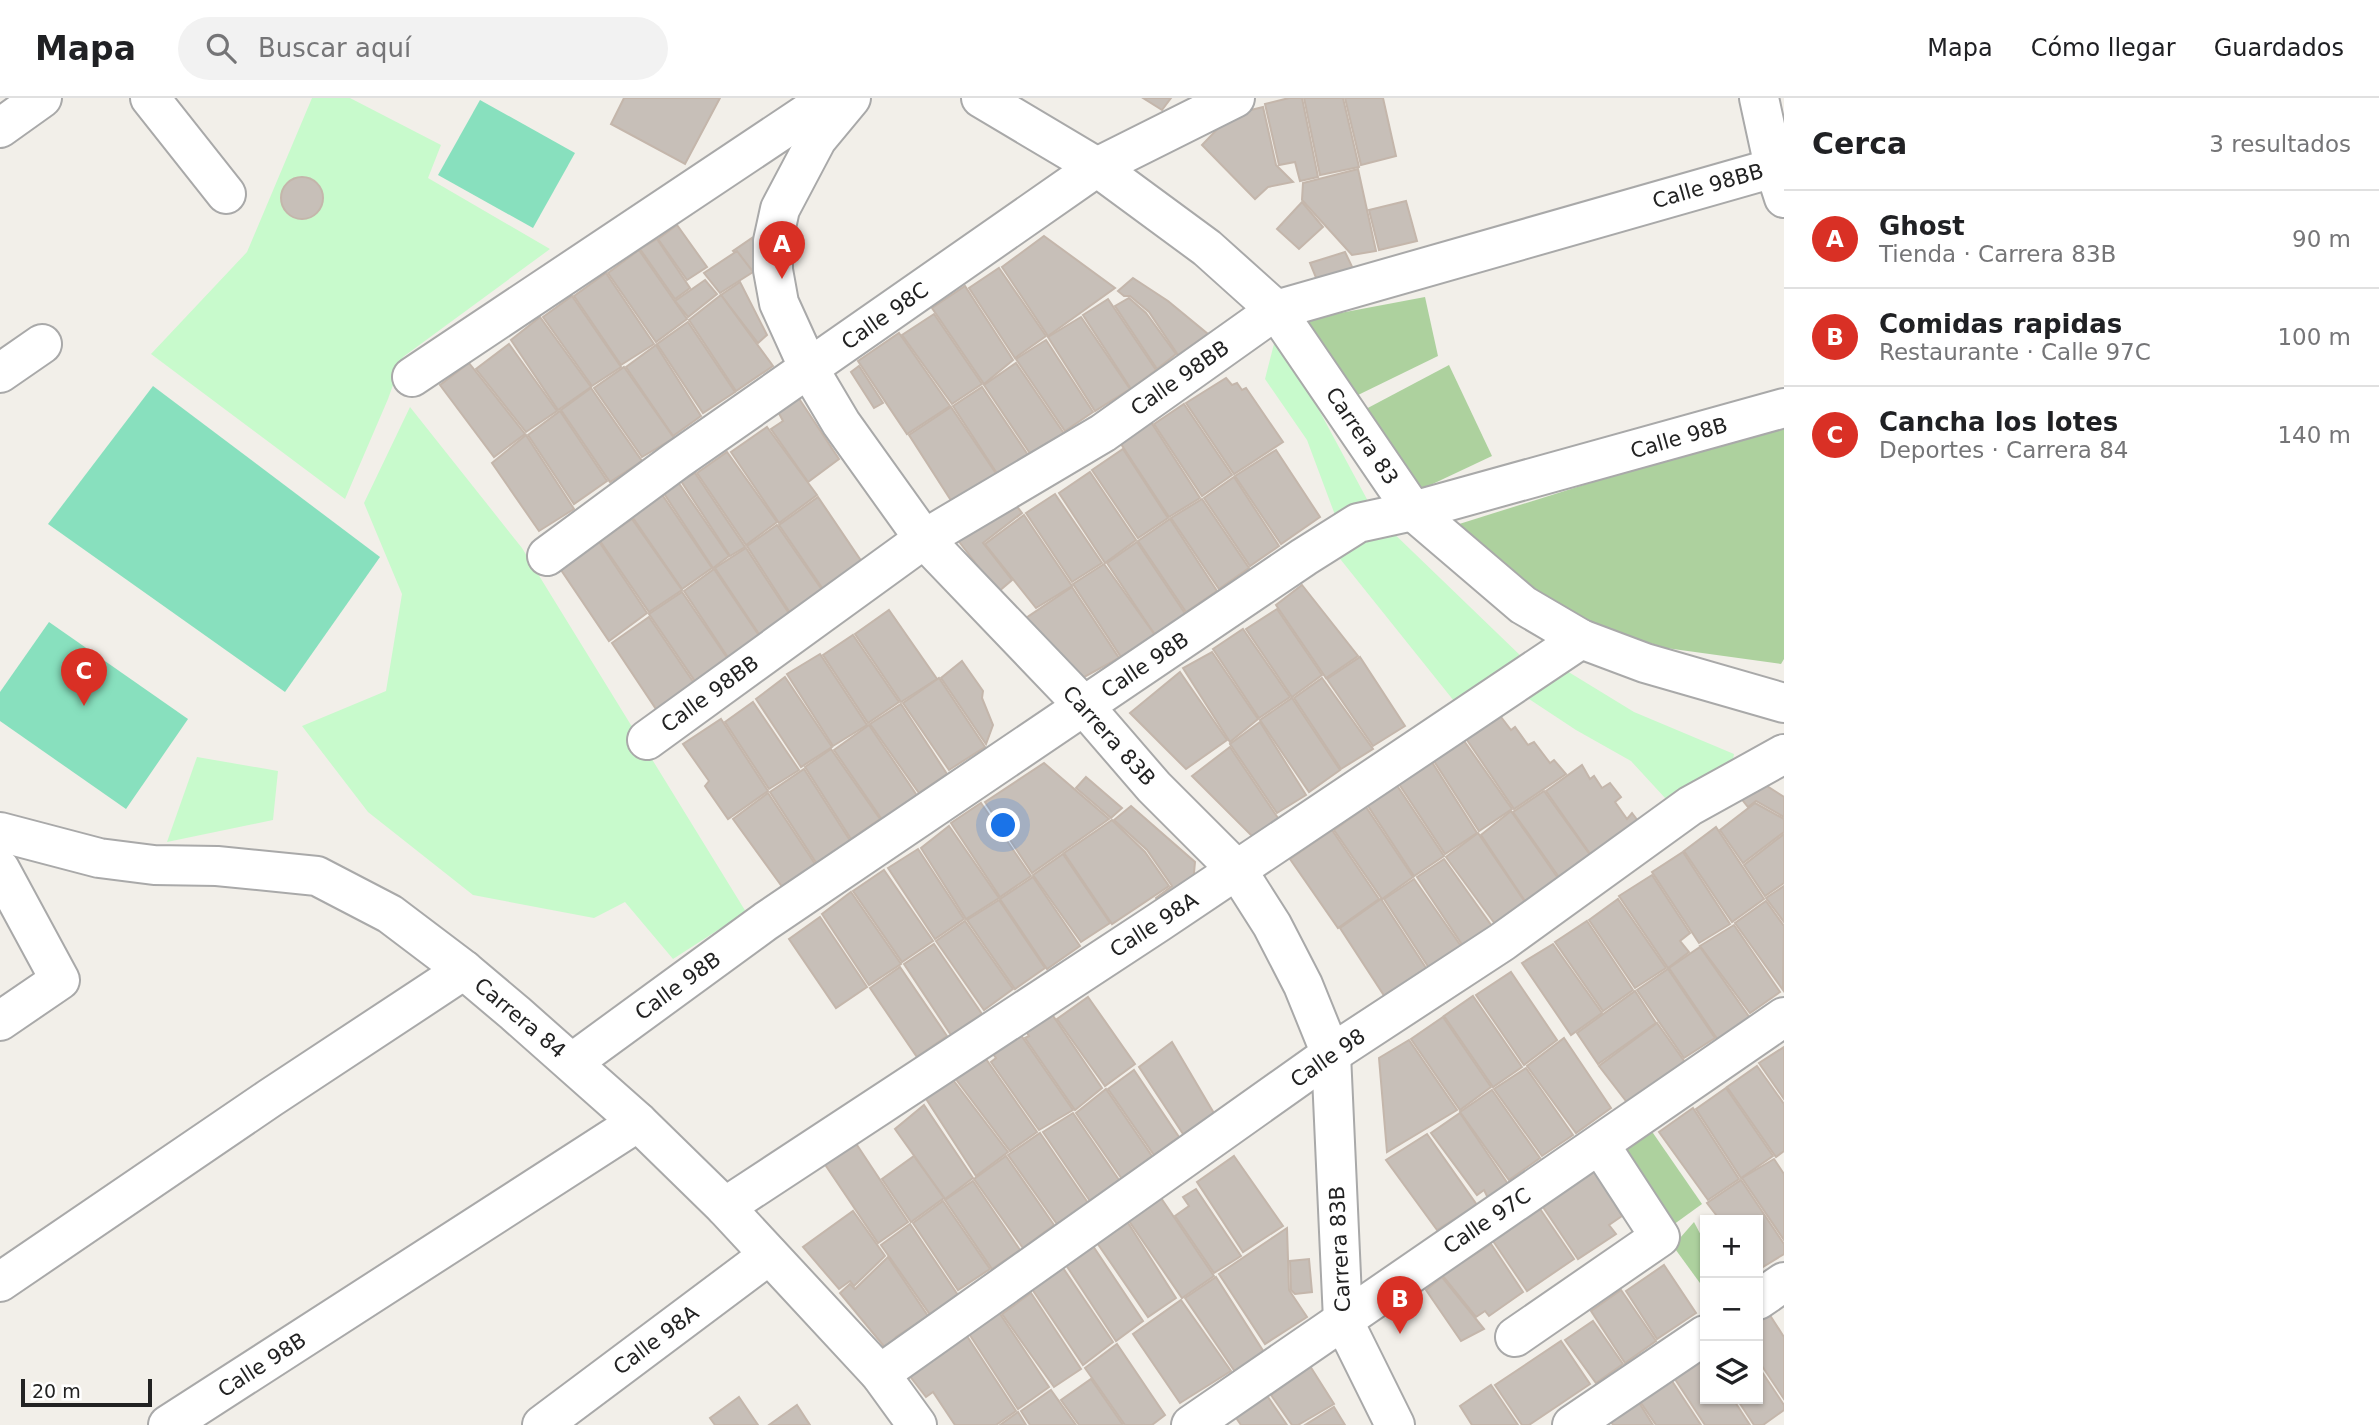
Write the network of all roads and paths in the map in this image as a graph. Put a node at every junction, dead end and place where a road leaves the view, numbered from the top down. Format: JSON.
{"nodes":[{"id":1,"x":42,"y":98,"type":"edge"},
{"id":2,"x":150,"y":98,"type":"edge"},
{"id":3,"x":830,"y":98,"type":"edge"},
{"id":4,"x":851,"y":98,"type":"edge"},
{"id":5,"x":981,"y":98,"type":"edge"},
{"id":6,"x":1235,"y":98,"type":"edge"},
{"id":7,"x":1759,"y":98,"type":"edge"},
{"id":8,"x":0,"y":128,"type":"edge"},
{"id":9,"x":1097,"y":167,"type":"junction"},
{"id":10,"x":1781,"y":177,"type":"edge"},
{"id":11,"x":226,"y":194,"type":"dead end"},
{"id":12,"x":1276,"y":310,"type":"junction"},
{"id":13,"x":42,"y":344,"type":"dead end"},
{"id":14,"x":809,"y":369,"type":"junction"},
{"id":15,"x":0,"y":373,"type":"edge"},
{"id":16,"x":412,"y":377,"type":"dead end"},
{"id":17,"x":1784,"y":408,"type":"edge"},
{"id":18,"x":1413,"y":511,"type":"junction"},
{"id":19,"x":924,"y":540,"type":"junction"},
{"id":20,"x":547,"y":556,"type":"dead end"},
{"id":21,"x":1581,"y":639,"type":"junction"},
{"id":22,"x":1784,"y":703,"type":"edge"},
{"id":23,"x":1084,"y":706,"type":"junction"},
{"id":24,"x":647,"y":740,"type":"dead end"},
{"id":25,"x":1784,"y":754,"type":"edge"},
{"id":26,"x":0,"y":832,"type":"edge"},
{"id":27,"x":0,"y":869,"type":"edge"},
{"id":28,"x":1237,"y":870,"type":"junction"},
{"id":29,"x":464,"y":970,"type":"junction"},
{"id":30,"x":1784,"y":1017,"type":"edge"},
{"id":31,"x":0,"y":1021,"type":"edge"},
{"id":32,"x":1331,"y":1055,"type":"junction"},
{"id":33,"x":573,"y":1062,"type":"junction"},
{"id":34,"x":638,"y":1122,"type":"junction"},
{"id":35,"x":1600,"y":1145,"type":"junction"},
{"id":36,"x":725,"y":1207,"type":"junction"},
{"id":37,"x":769,"y":1255,"type":"junction"},
{"id":38,"x":0,"y":1282,"type":"edge"},
{"id":39,"x":1784,"y":1282,"type":"edge"},
{"id":40,"x":1763,"y":1297,"type":"edge"},
{"id":41,"x":1343,"y":1320,"type":"junction"},
{"id":42,"x":1515,"y":1337,"type":"dead end"},
{"id":43,"x":1700,"y":1338,"type":"edge"},
{"id":44,"x":880,"y":1374,"type":"junction"},
{"id":45,"x":168,"y":1425,"type":"edge"},
{"id":46,"x":542,"y":1425,"type":"edge"},
{"id":47,"x":917,"y":1425,"type":"edge"},
{"id":48,"x":1191,"y":1425,"type":"edge"},
{"id":49,"x":1395,"y":1425,"type":"edge"},
{"id":50,"x":1572,"y":1425,"type":"edge"}],
"edges":[{"from":1,"to":8,"type":"street"},
{"from":2,"to":11,"type":"street"},
{"from":3,"to":16,"type":"street"},
{"from":4,"to":14,"type":"street","name":"Carrera 83B"},
{"from":5,"to":9,"type":"street","name":"Carrera 83"},
{"from":6,"to":9,"type":"street","name":"Calle 98C"},
{"from":7,"to":10,"type":"street"},
{"from":9,"to":12,"type":"street","name":"Carrera 83"},
{"from":9,"to":14,"type":"street","name":"Calle 98C"},
{"from":10,"to":12,"type":"street","name":"Calle 98BB"},
{"from":12,"to":18,"type":"street","name":"Carrera 83"},
{"from":12,"to":19,"type":"street","name":"Calle 98BB"},
{"from":13,"to":15,"type":"street"},
{"from":14,"to":19,"type":"street","name":"Carrera 83B"},
{"from":14,"to":20,"type":"street","name":"Calle 98C"},
{"from":17,"to":18,"type":"street","name":"Calle 98B"},
{"from":18,"to":21,"type":"street","name":"Carrera 83"},
{"from":18,"to":23,"type":"street","name":"Calle 98B"},
{"from":19,"to":23,"type":"street","name":"Carrera 83B"},
{"from":19,"to":24,"type":"street","name":"Calle 98BB"},
{"from":21,"to":22,"type":"street","name":"Carrera 83"},
{"from":21,"to":28,"type":"street","name":"Calle 98A"},
{"from":23,"to":28,"type":"street","name":"Carrera 83B"},
{"from":23,"to":33,"type":"street","name":"Calle 98B"},
{"from":25,"to":32,"type":"street","name":"Calle 98"},
{"from":26,"to":29,"type":"street","name":"Carrera 84"},
{"from":27,"to":31,"type":"street"},
{"from":28,"to":32,"type":"street","name":"Carrera 83B"},
{"from":28,"to":36,"type":"street","name":"Calle 98A"},
{"from":29,"to":33,"type":"street","name":"Carrera 84"},
{"from":29,"to":38,"type":"street"},
{"from":30,"to":35,"type":"street","name":"Calle 97C"},
{"from":32,"to":41,"type":"street","name":"Carrera 83B"},
{"from":32,"to":44,"type":"street","name":"Calle 98"},
{"from":33,"to":34,"type":"street","name":"Carrera 84"},
{"from":34,"to":36,"type":"street","name":"Carrera 84"},
{"from":34,"to":45,"type":"street","name":"Calle 98B"},
{"from":35,"to":41,"type":"street","name":"Calle 97C"},
{"from":35,"to":42,"type":"street"},
{"from":36,"to":37,"type":"street","name":"Carrera 84"},
{"from":37,"to":44,"type":"street","name":"Carrera 84"},
{"from":37,"to":46,"type":"street","name":"Calle 98A"},
{"from":39,"to":40,"type":"street"},
{"from":41,"to":48,"type":"street","name":"Calle 97C"},
{"from":41,"to":49,"type":"street","name":"Carrera 83B"},
{"from":43,"to":50,"type":"street"},
{"from":44,"to":47,"type":"street","name":"Carrera 84"}]}
